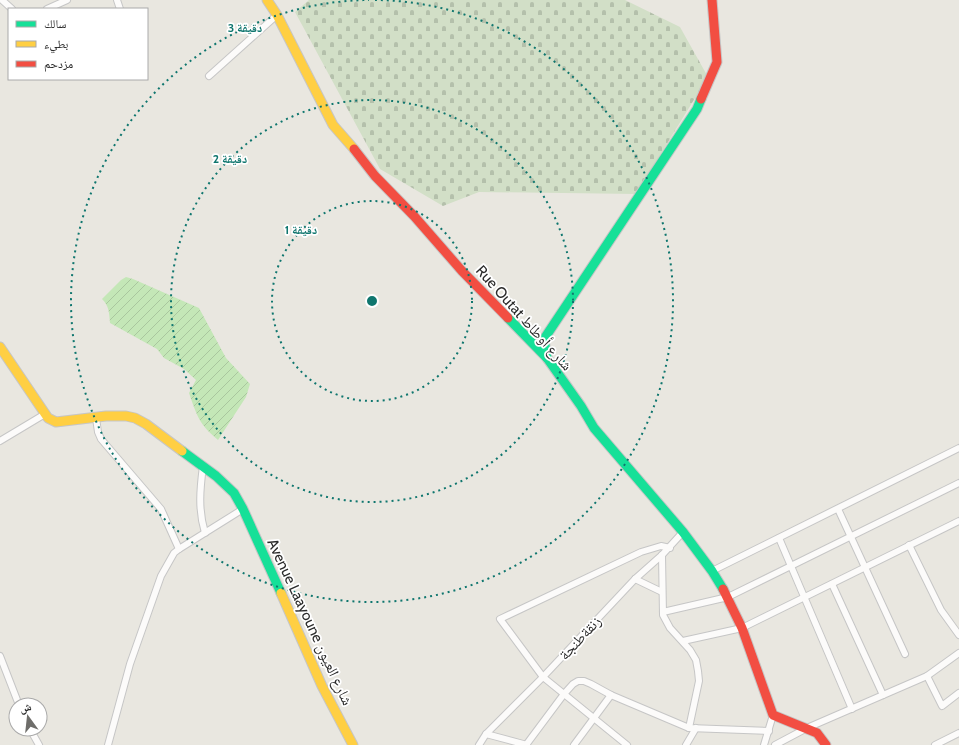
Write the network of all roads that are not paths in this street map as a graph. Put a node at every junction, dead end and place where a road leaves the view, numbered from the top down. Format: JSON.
{"nodes":[{"id":1,"x":2,"y":0,"type":"edge"},
{"id":2,"x":67,"y":0,"type":"edge"},
{"id":3,"x":712,"y":0,"type":"edge"},
{"id":4,"x":271,"y":1,"type":"edge"},
{"id":5,"x":11,"y":8,"type":"edge"},
{"id":6,"x":49,"y":8,"type":"edge"},
{"id":7,"x":277,"y":15,"type":"junction"},
{"id":8,"x":209,"y":76,"type":"dead end"},
{"id":9,"x":0,"y":347,"type":"edge"},
{"id":10,"x":547,"y":358,"type":"junction"},
{"id":11,"x":45,"y":414,"type":"junction"},
{"id":12,"x":96,"y":418,"type":"junction"},
{"id":13,"x":0,"y":441,"type":"edge"},
{"id":14,"x":959,"y":448,"type":"edge"},
{"id":15,"x":204,"y":466,"type":"junction"},
{"id":16,"x":959,"y":483,"type":"edge"},
{"id":17,"x":838,"y":508,"type":"junction"},
{"id":18,"x":243,"y":509,"type":"junction"},
{"id":19,"x":959,"y":520,"type":"edge"},
{"id":20,"x":683,"y":532,"type":"junction"},
{"id":21,"x":206,"y":533,"type":"junction"},
{"id":22,"x":850,"y":537,"type":"junction"},
{"id":23,"x":779,"y":538,"type":"junction"},
{"id":24,"x":909,"y":545,"type":"junction"},
{"id":25,"x":670,"y":548,"type":"junction"},
{"id":26,"x":179,"y":549,"type":"junction"},
{"id":27,"x":662,"y":555,"type":"junction"},
{"id":28,"x":791,"y":566,"type":"junction"},
{"id":29,"x":864,"y":568,"type":"junction"},
{"id":30,"x":712,"y":571,"type":"junction"},
{"id":31,"x":635,"y":579,"type":"junction"},
{"id":32,"x":832,"y":584,"type":"junction"},
{"id":33,"x":662,"y":592,"type":"junction"},
{"id":34,"x":728,"y":597,"type":"junction"},
{"id":35,"x":804,"y":597,"type":"junction"},
{"id":36,"x":663,"y":612,"type":"junction"},
{"id":37,"x":742,"y":628,"type":"junction"},
{"id":38,"x":959,"y":635,"type":"edge"},
{"id":39,"x":683,"y":641,"type":"junction"},
{"id":40,"x":959,"y":653,"type":"edge"},
{"id":41,"x":905,"y":654,"type":"dead end"},
{"id":42,"x":0,"y":656,"type":"edge"},
{"id":43,"x":928,"y":676,"type":"junction"},
{"id":44,"x":543,"y":677,"type":"junction"},
{"id":45,"x":959,"y":693,"type":"edge"},
{"id":46,"x":564,"y":694,"type":"junction"},
{"id":47,"x":611,"y":695,"type":"junction"},
{"id":48,"x":884,"y":695,"type":"junction"},
{"id":49,"x":16,"y":697,"type":"edge"},
{"id":50,"x":852,"y":709,"type":"junction"},
{"id":51,"x":773,"y":715,"type":"junction"},
{"id":52,"x":594,"y":718,"type":"junction"},
{"id":53,"x":689,"y":728,"type":"junction"},
{"id":54,"x":696,"y":728,"type":"junction"},
{"id":55,"x":807,"y":728,"type":"junction"},
{"id":56,"x":769,"y":731,"type":"junction"},
{"id":57,"x":486,"y":734,"type":"junction"},
{"id":58,"x":958,"y":736,"type":"edge"},
{"id":59,"x":108,"y":745,"type":"edge"},
{"id":60,"x":353,"y":745,"type":"edge"},
{"id":61,"x":479,"y":745,"type":"edge"},
{"id":62,"x":527,"y":745,"type":"edge"},
{"id":63,"x":574,"y":745,"type":"edge"},
{"id":64,"x":627,"y":745,"type":"edge"},
{"id":65,"x":686,"y":745,"type":"edge"},
{"id":66,"x":764,"y":745,"type":"edge"},
{"id":67,"x":776,"y":745,"type":"edge"},
{"id":68,"x":826,"y":745,"type":"edge"},
{"id":69,"x":935,"y":745,"type":"edge"}],
"edges":[{"from":1,"to":5,"type":"street"},
{"from":2,"to":6,"type":"street"},
{"from":3,"to":10,"type":"street"},
{"from":4,"to":7,"type":"street","name":"Rue Outat شارع أوطاط"},
{"from":7,"to":8,"type":"street"},
{"from":7,"to":10,"type":"street","name":"Rue Outat شارع أوطاط"},
{"from":9,"to":11,"type":"street"},
{"from":10,"to":20,"type":"street","name":"Rue Outat شارع أوطاط"},
{"from":11,"to":12,"type":"street","name":"Avenue Laayoune شارع العيون"},
{"from":11,"to":13,"type":"street"},
{"from":12,"to":15,"type":"street","name":"Avenue Laayoune شارع العيون"},
{"from":12,"to":26,"type":"street"},
{"from":14,"to":17,"type":"street"},
{"from":15,"to":18,"type":"street","name":"Avenue Laayoune شارع العيون"},
{"from":15,"to":21,"type":"street"},
{"from":16,"to":22,"type":"street"},
{"from":17,"to":22,"type":"street"},
{"from":17,"to":23,"type":"street"},
{"from":18,"to":21,"type":"street"},
{"from":18,"to":60,"type":"street","name":"Avenue Laayoune شارع العيون"},
{"from":19,"to":24,"type":"street"},
{"from":20,"to":25,"type":"street","name":"زنقةطنجة"},
{"from":20,"to":30,"type":"street","name":"Rue Outat شارع أوطاط"},
{"from":21,"to":26,"type":"street"},
{"from":22,"to":28,"type":"street"},
{"from":22,"to":29,"type":"street"},
{"from":23,"to":28,"type":"street"},
{"from":23,"to":30,"type":"street"},
{"from":24,"to":29,"type":"street"},
{"from":24,"to":38,"type":"street"},
{"from":25,"to":27,"type":"street","name":"زنقةطنجة"},
{"from":25,"to":44,"type":"street"},
{"from":26,"to":59,"type":"street"},
{"from":27,"to":31,"type":"street","name":"زنقةطنجة"},
{"from":27,"to":33,"type":"street"},
{"from":28,"to":34,"type":"street"},
{"from":28,"to":35,"type":"street"},
{"from":29,"to":32,"type":"street"},
{"from":29,"to":41,"type":"street"},
{"from":30,"to":34,"type":"street","name":"Rue Outat شارع أوطاط"},
{"from":31,"to":33,"type":"street"},
{"from":31,"to":44,"type":"street","name":"زنقةطنجة"},
{"from":32,"to":35,"type":"street"},
{"from":32,"to":48,"type":"street"},
{"from":33,"to":36,"type":"street"},
{"from":34,"to":36,"type":"street"},
{"from":34,"to":37,"type":"street","name":"Rue Outat شارع أوطاط"},
{"from":35,"to":37,"type":"street"},
{"from":35,"to":50,"type":"street"},
{"from":36,"to":39,"type":"street"},
{"from":37,"to":39,"type":"street"},
{"from":37,"to":51,"type":"street","name":"Rue Outat شارع أوطاط"},
{"from":39,"to":53,"type":"street"},
{"from":40,"to":43,"type":"street"},
{"from":42,"to":49,"type":"street"},
{"from":43,"to":45,"type":"street"},
{"from":43,"to":48,"type":"street"},
{"from":44,"to":46,"type":"street"},
{"from":44,"to":57,"type":"street","name":"زنقةطنجة"},
{"from":46,"to":47,"type":"street"},
{"from":46,"to":52,"type":"street"},
{"from":46,"to":62,"type":"street"},
{"from":47,"to":52,"type":"street"},
{"from":47,"to":53,"type":"street"},
{"from":48,"to":50,"type":"street"},
{"from":50,"to":55,"type":"street"},
{"from":51,"to":55,"type":"street"},
{"from":51,"to":56,"type":"street"},
{"from":52,"to":63,"type":"street"},
{"from":52,"to":64,"type":"street"},
{"from":53,"to":54,"type":"street"},
{"from":54,"to":56,"type":"street"},
{"from":54,"to":65,"type":"street"},
{"from":55,"to":67,"type":"street"},
{"from":55,"to":68,"type":"street"},
{"from":56,"to":66,"type":"street"},
{"from":57,"to":61,"type":"street","name":"زنقةطنجة"},
{"from":57,"to":62,"type":"street"},
{"from":58,"to":69,"type":"street"}]}
